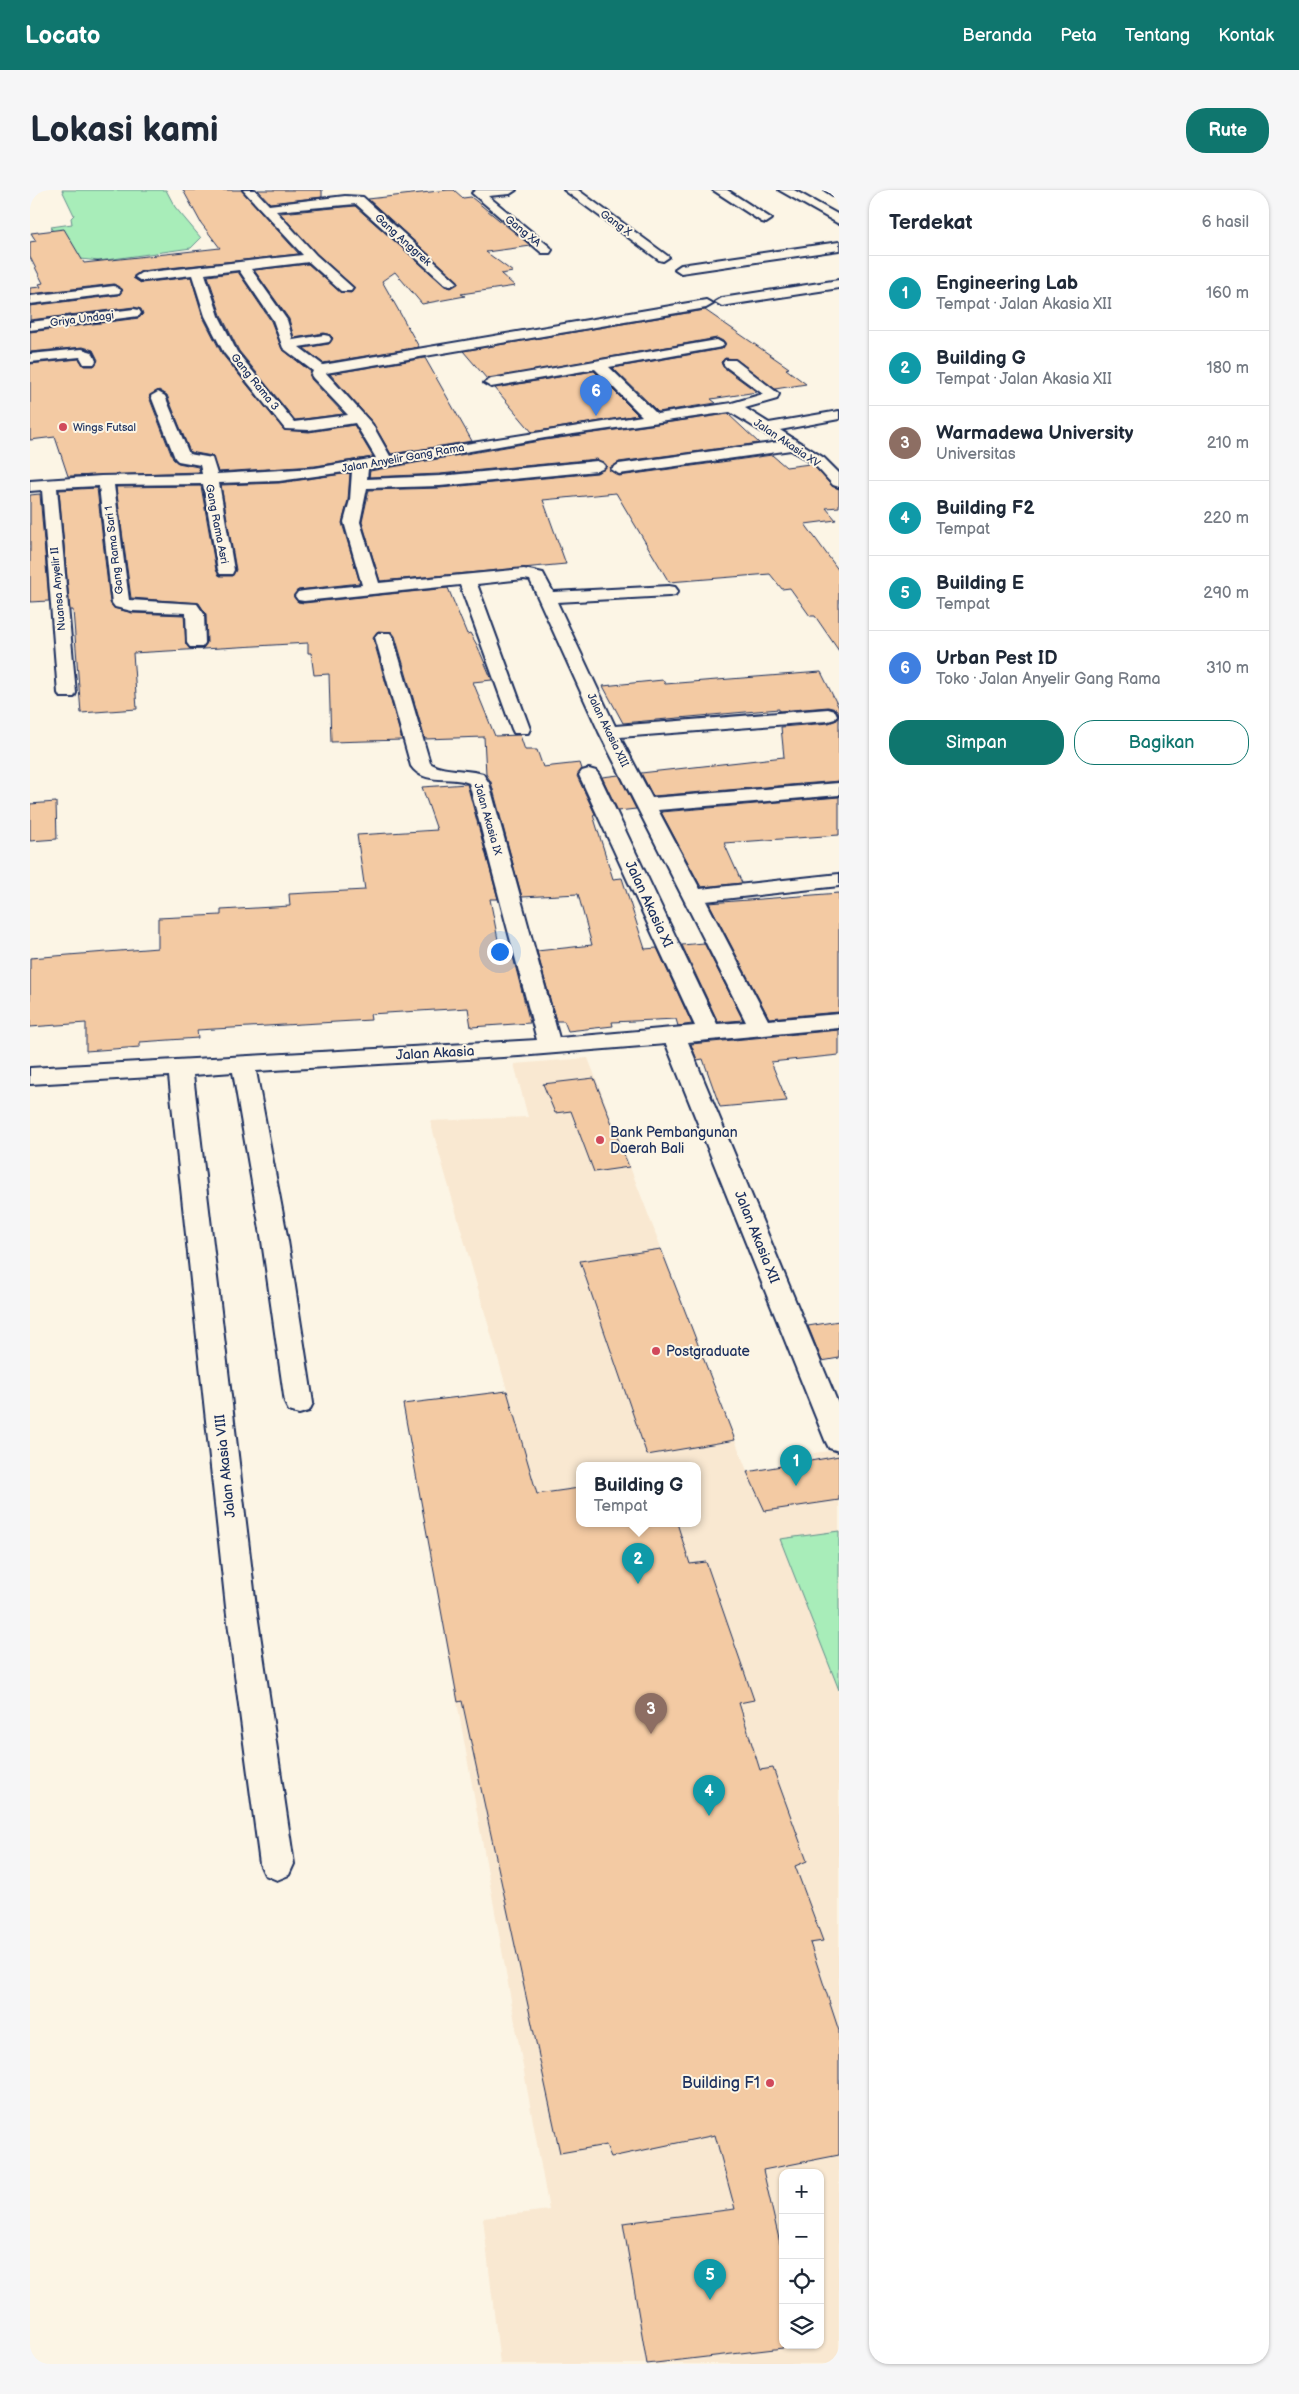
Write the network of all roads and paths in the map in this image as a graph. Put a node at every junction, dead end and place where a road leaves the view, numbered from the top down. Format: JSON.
{"nodes":[{"id":1,"x":249,"y":190,"type":"edge"},
{"id":2,"x":510,"y":190,"type":"edge"},
{"id":3,"x":570,"y":190,"type":"edge"},
{"id":4,"x":719,"y":190,"type":"edge"},
{"id":5,"x":785,"y":190,"type":"edge"},
{"id":6,"x":831,"y":190,"type":"edge"},
{"id":7,"x":839,"y":194,"type":"edge"},
{"id":8,"x":266,"y":209,"type":"junction"},
{"id":9,"x":766,"y":219,"type":"dead end"},
{"id":10,"x":839,"y":220,"type":"edge"},
{"id":11,"x":839,"y":246,"type":"edge"},
{"id":12,"x":546,"y":250,"type":"dead end"},
{"id":13,"x":663,"y":257,"type":"dead end"},
{"id":14,"x":312,"y":258,"type":"junction"},
{"id":15,"x":242,"y":265,"type":"junction"},
{"id":16,"x":681,"y":269,"type":"dead end"},
{"id":17,"x":197,"y":270,"type":"junction"},
{"id":18,"x":141,"y":277,"type":"dead end"},
{"id":19,"x":451,"y":282,"type":"dead end"},
{"id":20,"x":839,"y":284,"type":"edge"},
{"id":21,"x":346,"y":288,"type":"dead end"},
{"id":22,"x":114,"y":290,"type":"dead end"},
{"id":23,"x":30,"y":300,"type":"edge"},
{"id":24,"x":722,"y":302,"type":"dead end"},
{"id":25,"x":706,"y":304,"type":"dead end"},
{"id":26,"x":134,"y":313,"type":"dead end"},
{"id":27,"x":30,"y":326,"type":"edge"},
{"id":28,"x":324,"y":339,"type":"dead end"},
{"id":29,"x":717,"y":344,"type":"dead end"},
{"id":30,"x":288,"y":345,"type":"junction"},
{"id":31,"x":30,"y":358,"type":"edge"},
{"id":32,"x":89,"y":360,"type":"dead end"},
{"id":33,"x":730,"y":363,"type":"dead end"},
{"id":34,"x":600,"y":365,"type":"junction"},
{"id":35,"x":320,"y":370,"type":"junction"},
{"id":36,"x":491,"y":384,"type":"dead end"},
{"id":37,"x":158,"y":396,"type":"dead end"},
{"id":38,"x":733,"y":407,"type":"junction"},
{"id":39,"x":839,"y":415,"type":"edge"},
{"id":40,"x":360,"y":418,"type":"junction"},
{"id":41,"x":654,"y":418,"type":"junction"},
{"id":42,"x":765,"y":428,"type":"junction"},
{"id":43,"x":793,"y":446,"type":"junction"},
{"id":44,"x":839,"y":459,"type":"edge"},
{"id":45,"x":385,"y":460,"type":"junction"},
{"id":46,"x":819,"y":462,"type":"junction"},
{"id":47,"x":360,"y":465,"type":"junction"},
{"id":48,"x":597,"y":466,"type":"dead end"},
{"id":49,"x":619,"y":469,"type":"dead end"},
{"id":50,"x":208,"y":479,"type":"junction"},
{"id":51,"x":106,"y":480,"type":"junction"},
{"id":52,"x":839,"y":482,"type":"edge"},
{"id":53,"x":48,"y":484,"type":"junction"},
{"id":54,"x":358,"y":484,"type":"junction"},
{"id":55,"x":30,"y":486,"type":"edge"},
{"id":56,"x":226,"y":570,"type":"dead end"},
{"id":57,"x":467,"y":581,"type":"junction"},
{"id":58,"x":372,"y":589,"type":"junction"},
{"id":59,"x":669,"y":591,"type":"dead end"},
{"id":60,"x":304,"y":596,"type":"dead end"},
{"id":61,"x":545,"y":598,"type":"junction"},
{"id":62,"x":384,"y":637,"type":"dead end"},
{"id":63,"x":196,"y":643,"type":"dead end"},
{"id":64,"x":67,"y":693,"type":"dead end"},
{"id":65,"x":828,"y":715,"type":"dead end"},
{"id":66,"x":521,"y":730,"type":"dead end"},
{"id":67,"x":608,"y":732,"type":"junction"},
{"id":68,"x":589,"y":775,"type":"dead end"},
{"id":69,"x":839,"y":789,"type":"edge"},
{"id":70,"x":645,"y":805,"type":"junction"},
{"id":71,"x":839,"y":880,"type":"edge"},
{"id":72,"x":690,"y":896,"type":"junction"},
{"id":73,"x":839,"y":1020,"type":"edge"},
{"id":74,"x":761,"y":1028,"type":"junction"},
{"id":75,"x":709,"y":1032,"type":"junction"},
{"id":76,"x":674,"y":1035,"type":"junction"},
{"id":77,"x":550,"y":1046,"type":"junction"},
{"id":78,"x":243,"y":1064,"type":"junction"},
{"id":79,"x":180,"y":1067,"type":"junction"},
{"id":80,"x":30,"y":1076,"type":"edge"},
{"id":81,"x":299,"y":1403,"type":"dead end"},
{"id":82,"x":839,"y":1440,"type":"edge"},
{"id":83,"x":277,"y":1864,"type":"dead end"}],
"edges":[{"from":1,"to":8,"type":"street"},
{"from":2,"to":12,"type":"street","name":"Gang XA"},
{"from":3,"to":13,"type":"street","name":"Gang X"},
{"from":4,"to":9,"type":"street"},
{"from":5,"to":10,"type":"street"},
{"from":6,"to":7,"type":"street"},
{"from":8,"to":14,"type":"street"},
{"from":8,"to":19,"type":"street","name":"Gang Anggrek"},
{"from":11,"to":16,"type":"street"},
{"from":14,"to":15,"type":"street"},
{"from":14,"to":21,"type":"street"},
{"from":15,"to":17,"type":"street"},
{"from":15,"to":30,"type":"street"},
{"from":17,"to":18,"type":"street"},
{"from":17,"to":40,"type":"street","name":"Gang Rama 3"},
{"from":20,"to":24,"type":"street"},
{"from":22,"to":23,"type":"street","name":"Griya Undagi"},
{"from":25,"to":35,"type":"street"},
{"from":26,"to":27,"type":"street","name":"Griya Undagi"},
{"from":28,"to":30,"type":"street"},
{"from":29,"to":34,"type":"street"},
{"from":30,"to":35,"type":"street"},
{"from":31,"to":32,"type":"street"},
{"from":33,"to":38,"type":"street","name":"Jalan Anyelir Gang Rama"},
{"from":34,"to":36,"type":"street"},
{"from":34,"to":41,"type":"street"},
{"from":35,"to":40,"type":"street"},
{"from":37,"to":50,"type":"street","name":"Gang Rama Asri"},
{"from":38,"to":41,"type":"street","name":"Jalan Anyelir Gang Rama"},
{"from":38,"to":42,"type":"street","name":"Jalan Akasia XV"},
{"from":39,"to":42,"type":"street"},
{"from":40,"to":45,"type":"street"},
{"from":41,"to":45,"type":"street","name":"Jalan Anyelir Gang Rama"},
{"from":42,"to":43,"type":"street","name":"Jalan Akasia XV"},
{"from":43,"to":46,"type":"street","name":"Jalan Akasia XV"},
{"from":43,"to":49,"type":"street"},
{"from":44,"to":46,"type":"street"},
{"from":45,"to":47,"type":"street","name":"Jalan Anyelir Gang Rama"},
{"from":46,"to":52,"type":"street","name":"Jalan Akasia XV"},
{"from":47,"to":50,"type":"street","name":"Jalan Anyelir Gang Rama"},
{"from":47,"to":54,"type":"street"},
{"from":48,"to":54,"type":"street"},
{"from":50,"to":51,"type":"street","name":"Jalan Anyelir Gang Rama"},
{"from":50,"to":56,"type":"street","name":"Gang Rama Asri"},
{"from":51,"to":53,"type":"street","name":"Jalan Anyelir Gang Rama"},
{"from":51,"to":63,"type":"street","name":"Gang Rama Sari 1"},
{"from":53,"to":55,"type":"street","name":"Jalan Anyelir Gang Rama"},
{"from":53,"to":64,"type":"street","name":"Nuansa Anyelir II"},
{"from":54,"to":58,"type":"street"},
{"from":57,"to":58,"type":"street","name":"Jalan Akasia XIII"},
{"from":57,"to":61,"type":"street","name":"Jalan Akasia XIII"},
{"from":57,"to":66,"type":"street"},
{"from":58,"to":60,"type":"street","name":"Jalan Akasia XIII"},
{"from":59,"to":61,"type":"street"},
{"from":61,"to":67,"type":"street","name":"Jalan Akasia XIII"},
{"from":62,"to":77,"type":"street","name":"Jalan Akasia IX"},
{"from":65,"to":67,"type":"street"},
{"from":67,"to":70,"type":"street","name":"Jalan Akasia XIII"},
{"from":68,"to":75,"type":"street","name":"Jalan Akasia XI"},
{"from":69,"to":70,"type":"street"},
{"from":70,"to":72,"type":"street","name":"Jalan Akasia XIII"},
{"from":71,"to":72,"type":"street"},
{"from":72,"to":74,"type":"street","name":"Jalan Akasia XIII"},
{"from":73,"to":74,"type":"street","name":"Jalan Akasia"},
{"from":74,"to":75,"type":"street","name":"Jalan Akasia"},
{"from":75,"to":76,"type":"street","name":"Jalan Akasia"},
{"from":76,"to":77,"type":"street","name":"Jalan Akasia"},
{"from":76,"to":82,"type":"street","name":"Jalan Akasia XII"},
{"from":77,"to":78,"type":"street","name":"Jalan Akasia"},
{"from":78,"to":79,"type":"street","name":"Jalan Akasia"},
{"from":78,"to":81,"type":"street"},
{"from":79,"to":80,"type":"street","name":"Jalan Akasia"},
{"from":79,"to":83,"type":"street","name":"Jalan Akasia VIII"}]}
